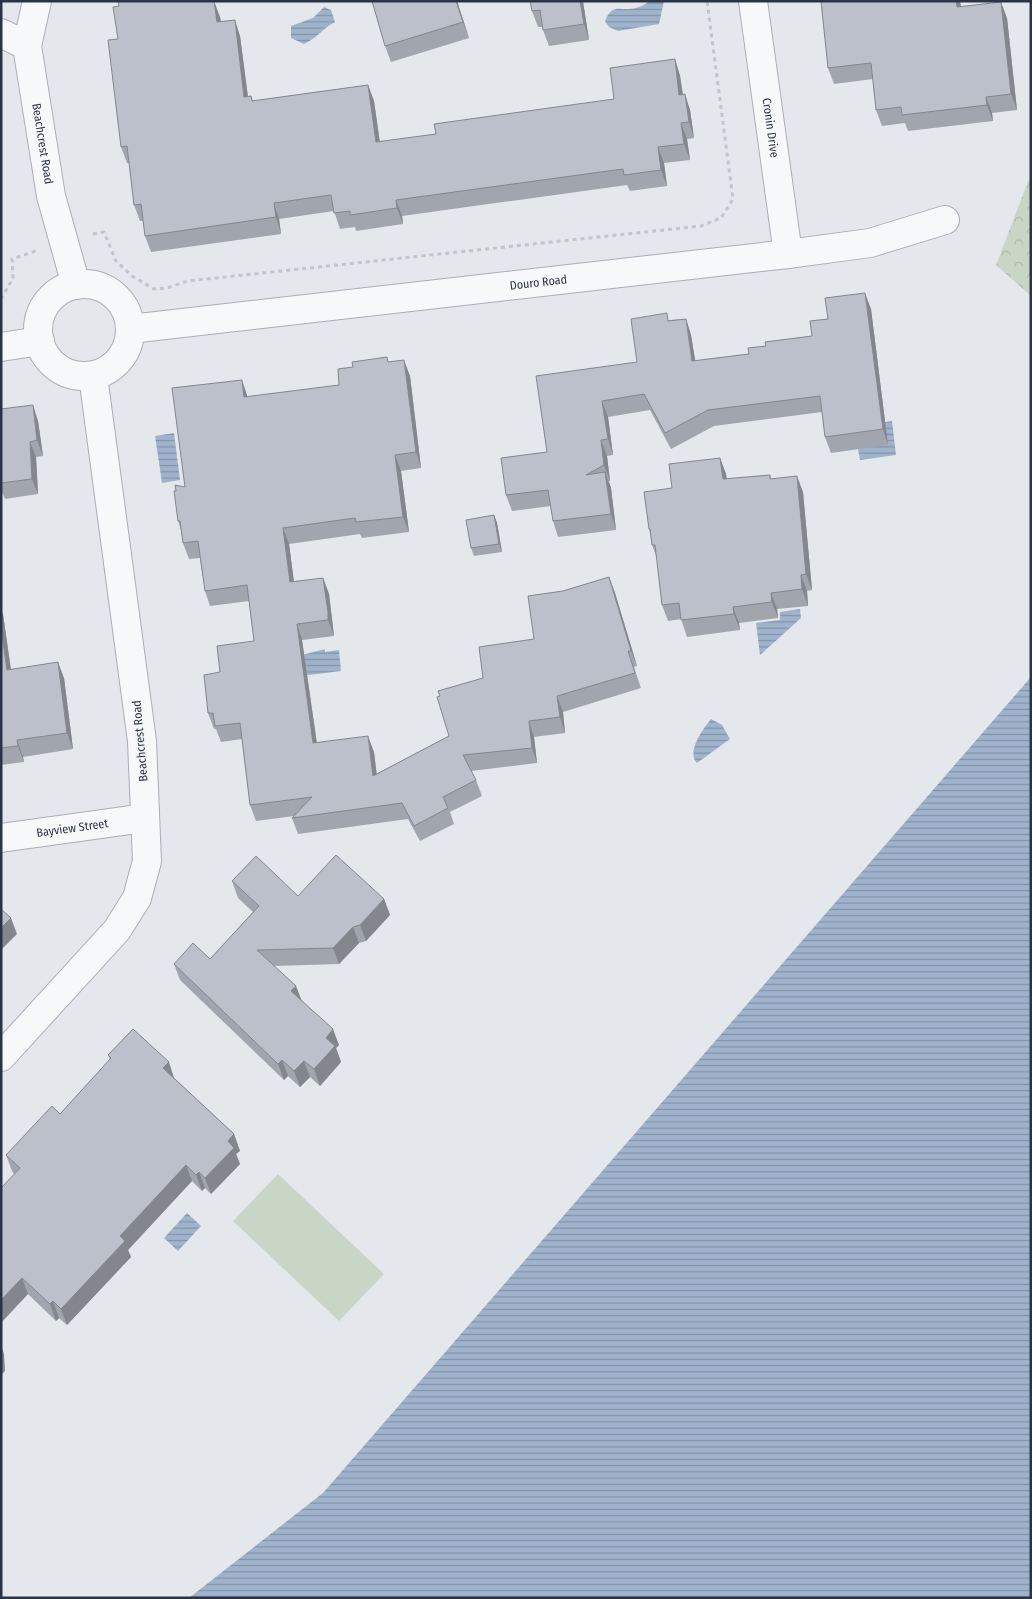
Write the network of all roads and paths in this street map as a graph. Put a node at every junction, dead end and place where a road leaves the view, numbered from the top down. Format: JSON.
{"nodes":[{"id":1,"x":37,"y":1,"type":"edge"},
{"id":2,"x":707,"y":1,"type":"edge"},
{"id":3,"x":753,"y":1,"type":"edge"},
{"id":4,"x":1,"y":34,"type":"edge"},
{"id":5,"x":26,"y":46,"type":"junction"},
{"id":6,"x":945,"y":220,"type":"dead end"},
{"id":7,"x":64,"y":241,"type":"junction"},
{"id":8,"x":788,"y":254,"type":"junction"},
{"id":9,"x":76,"y":285,"type":"junction"},
{"id":10,"x":1,"y":299,"type":"edge"},
{"id":11,"x":130,"y":329,"type":"junction"},
{"id":12,"x":40,"y":341,"type":"junction"},
{"id":13,"x":1,"y":347,"type":"edge"},
{"id":14,"x":93,"y":376,"type":"junction"},
{"id":15,"x":145,"y":818,"type":"junction"},
{"id":16,"x":1,"y":838,"type":"edge"},
{"id":17,"x":1,"y":1057,"type":"edge"}],
"edges":[{"from":1,"to":5,"type":"street","name":"Beachcrest Road"},
{"from":2,"to":7,"type":"path"},
{"from":3,"to":8,"type":"street","name":"Cronin Drive"},
{"from":4,"to":5,"type":"street"},
{"from":5,"to":7,"type":"street","name":"Beachcrest Road"},
{"from":6,"to":8,"type":"street","name":"Douro Road"},
{"from":7,"to":9,"type":"street","name":"Beachcrest Road"},
{"from":7,"to":10,"type":"path"},
{"from":8,"to":11,"type":"street","name":"Douro Road"},
{"from":9,"to":11,"type":"street"},
{"from":9,"to":12,"type":"street"},
{"from":11,"to":14,"type":"street"},
{"from":12,"to":13,"type":"street"},
{"from":12,"to":14,"type":"street"},
{"from":14,"to":15,"type":"street","name":"Beachcrest Road"},
{"from":15,"to":16,"type":"street","name":"Bayview Street"},
{"from":15,"to":17,"type":"street","name":"Beachcrest Road"}]}
